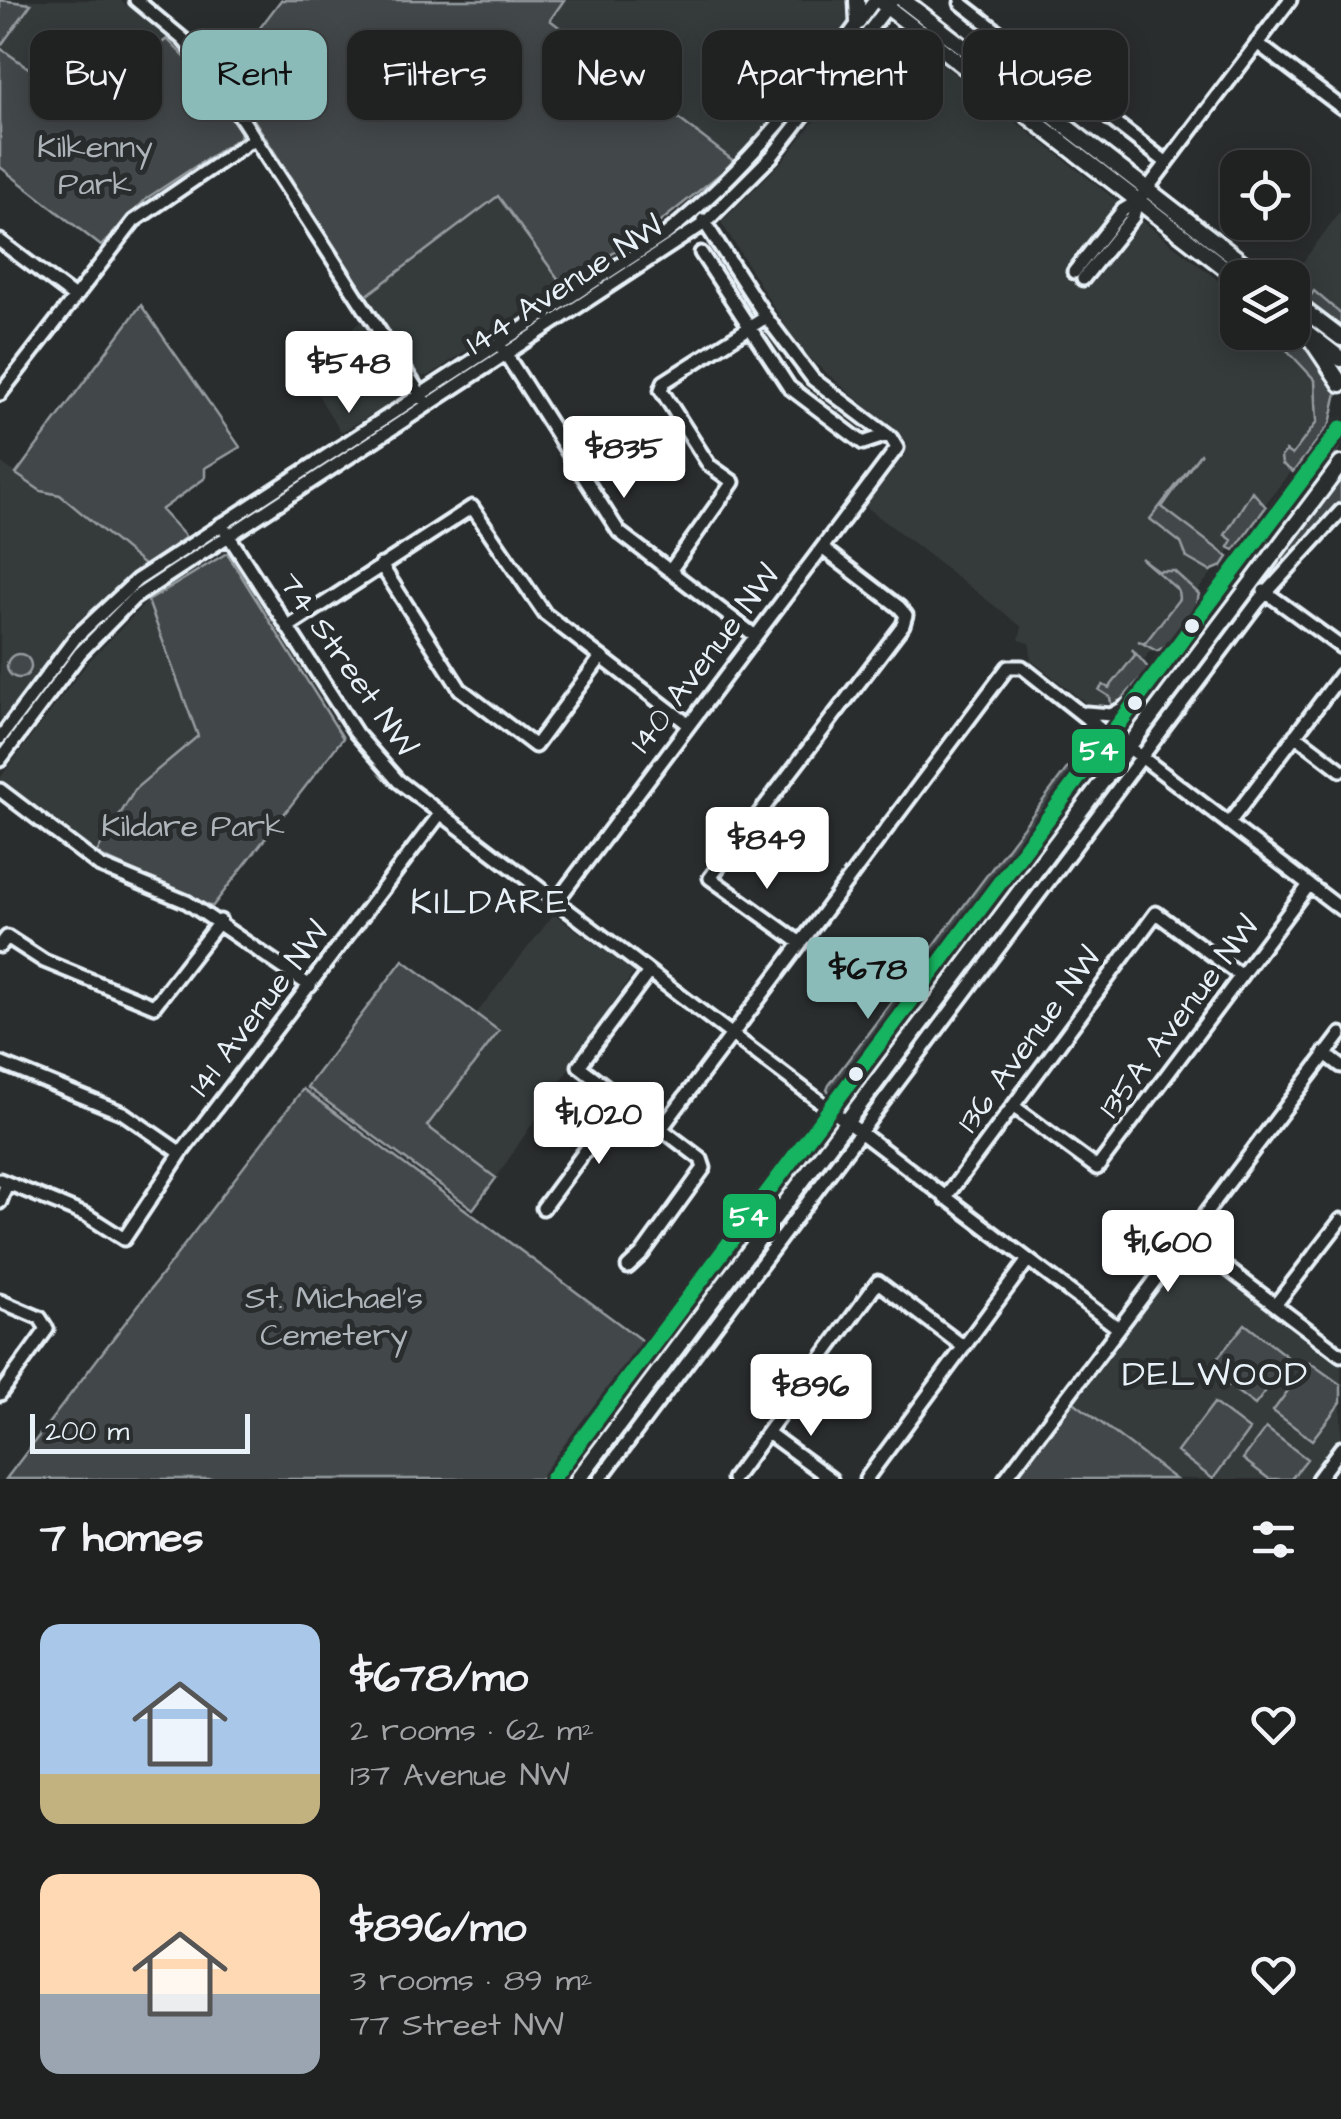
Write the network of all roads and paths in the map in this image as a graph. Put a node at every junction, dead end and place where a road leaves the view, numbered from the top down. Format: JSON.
{"nodes":[{"id":1,"x":136,"y":0,"type":"edge"},
{"id":2,"x":857,"y":0,"type":"edge"},
{"id":3,"x":903,"y":0,"type":"edge"},
{"id":4,"x":916,"y":0,"type":"edge"},
{"id":5,"x":1290,"y":0,"type":"edge"},
{"id":6,"x":883,"y":2,"type":"edge"},
{"id":7,"x":961,"y":3,"type":"dead end"},
{"id":8,"x":858,"y":22,"type":"junction"},
{"id":9,"x":931,"y":22,"type":"junction"},
{"id":10,"x":996,"y":30,"type":"edge"},
{"id":11,"x":1257,"y":43,"type":"junction"},
{"id":12,"x":963,"y":45,"type":"edge"},
{"id":13,"x":1341,"y":107,"type":"edge"},
{"id":14,"x":1054,"y":120,"type":"edge"},
{"id":15,"x":1111,"y":120,"type":"edge"},
{"id":16,"x":255,"y":138,"type":"junction"},
{"id":17,"x":1166,"y":163,"type":"junction"},
{"id":18,"x":1142,"y":195,"type":"junction"},
{"id":19,"x":696,"y":210,"type":"junction"},
{"id":20,"x":705,"y":223,"type":"junction"},
{"id":21,"x":0,"y":241,"type":"edge"},
{"id":22,"x":701,"y":253,"type":"dead end"},
{"id":23,"x":1236,"y":260,"type":"edge"},
{"id":24,"x":1220,"y":262,"type":"edge"},
{"id":25,"x":1078,"y":276,"type":"dead end"},
{"id":26,"x":73,"y":296,"type":"junction"},
{"id":27,"x":1310,"y":315,"type":"edge"},
{"id":28,"x":766,"y":317,"type":"junction"},
{"id":29,"x":747,"y":329,"type":"junction"},
{"id":30,"x":1310,"y":335,"type":"edge"},
{"id":31,"x":1339,"y":336,"type":"edge"},
{"id":32,"x":1310,"y":338,"type":"edge"},
{"id":33,"x":503,"y":349,"type":"junction"},
{"id":34,"x":1341,"y":359,"type":"edge"},
{"id":35,"x":1341,"y":384,"type":"edge"},
{"id":36,"x":0,"y":394,"type":"edge"},
{"id":37,"x":424,"y":400,"type":"junction"},
{"id":38,"x":1340,"y":426,"type":"edge"},
{"id":39,"x":887,"y":435,"type":"junction"},
{"id":40,"x":1341,"y":451,"type":"edge"},
{"id":41,"x":1341,"y":464,"type":"edge"},
{"id":42,"x":1306,"y":510,"type":"junction"},
{"id":43,"x":1341,"y":511,"type":"edge"},
{"id":44,"x":224,"y":529,"type":"junction"},
{"id":45,"x":822,"y":548,"type":"junction"},
{"id":46,"x":381,"y":565,"type":"junction"},
{"id":47,"x":670,"y":571,"type":"junction"},
{"id":48,"x":1259,"y":572,"type":"junction"},
{"id":49,"x":1247,"y":588,"type":"junction"},
{"id":50,"x":1267,"y":592,"type":"junction"},
{"id":51,"x":288,"y":627,"type":"junction"},
{"id":52,"x":754,"y":635,"type":"junction"},
{"id":53,"x":1341,"y":647,"type":"edge"},
{"id":54,"x":602,"y":657,"type":"junction"},
{"id":55,"x":1341,"y":674,"type":"edge"},
{"id":56,"x":1137,"y":700,"type":"junction"},
{"id":57,"x":1079,"y":711,"type":"junction"},
{"id":58,"x":688,"y":724,"type":"junction"},
{"id":59,"x":1296,"y":735,"type":"junction"},
{"id":60,"x":1110,"y":736,"type":"junction"},
{"id":61,"x":0,"y":738,"type":"edge"},
{"id":62,"x":1127,"y":746,"type":"junction"},
{"id":63,"x":1142,"y":757,"type":"junction"},
{"id":64,"x":0,"y":760,"type":"edge"},
{"id":65,"x":1341,"y":770,"type":"edge"},
{"id":66,"x":0,"y":790,"type":"edge"},
{"id":67,"x":440,"y":814,"type":"junction"},
{"id":68,"x":1229,"y":824,"type":"junction"},
{"id":69,"x":1309,"y":885,"type":"junction"},
{"id":70,"x":556,"y":902,"type":"junction"},
{"id":71,"x":1341,"y":909,"type":"edge"},
{"id":72,"x":220,"y":922,"type":"junction"},
{"id":73,"x":3,"y":942,"type":"edge"},
{"id":74,"x":798,"y":942,"type":"junction"},
{"id":75,"x":649,"y":972,"type":"junction"},
{"id":76,"x":1242,"y":976,"type":"junction"},
{"id":77,"x":310,"y":986,"type":"junction"},
{"id":78,"x":731,"y":1034,"type":"junction"},
{"id":79,"x":1341,"y":1034,"type":"edge"},
{"id":80,"x":1324,"y":1053,"type":"junction"},
{"id":81,"x":0,"y":1063,"type":"edge"},
{"id":82,"x":1341,"y":1066,"type":"edge"},
{"id":83,"x":622,"y":1100,"type":"junction"},
{"id":84,"x":1013,"y":1106,"type":"junction"},
{"id":85,"x":830,"y":1109,"type":"junction"},
{"id":86,"x":846,"y":1121,"type":"junction"},
{"id":87,"x":661,"y":1129,"type":"junction"},
{"id":88,"x":860,"y":1132,"type":"junction"},
{"id":89,"x":181,"y":1153,"type":"junction"},
{"id":90,"x":4,"y":1182,"type":"edge"},
{"id":91,"x":945,"y":1198,"type":"junction"},
{"id":92,"x":0,"y":1202,"type":"edge"},
{"id":93,"x":543,"y":1208,"type":"dead end"},
{"id":94,"x":1341,"y":1220,"type":"edge"},
{"id":95,"x":1186,"y":1237,"type":"junction"},
{"id":96,"x":1028,"y":1260,"type":"junction"},
{"id":97,"x":628,"y":1267,"type":"dead end"},
{"id":98,"x":0,"y":1301,"type":"edge"},
{"id":99,"x":1276,"y":1304,"type":"junction"},
{"id":100,"x":1118,"y":1328,"type":"junction"},
{"id":101,"x":964,"y":1347,"type":"junction"},
{"id":102,"x":1341,"y":1355,"type":"edge"},
{"id":103,"x":0,"y":1394,"type":"edge"},
{"id":104,"x":768,"y":1433,"type":"junction"},
{"id":105,"x":1341,"y":1448,"type":"edge"},
{"id":106,"x":552,"y":1479,"type":"edge"},
{"id":107,"x":578,"y":1479,"type":"edge"},
{"id":108,"x":600,"y":1479,"type":"edge"},
{"id":109,"x":733,"y":1479,"type":"edge"},
{"id":110,"x":831,"y":1479,"type":"edge"},
{"id":111,"x":866,"y":1479,"type":"edge"},
{"id":112,"x":1005,"y":1479,"type":"edge"},
{"id":113,"x":1318,"y":1479,"type":"edge"}],
"edges":[{"from":1,"to":16,"type":"street"},
{"from":2,"to":8,"type":"main road"},
{"from":3,"to":9,"type":"main road"},
{"from":4,"to":9,"type":"main road"},
{"from":5,"to":11,"type":"street"},
{"from":6,"to":8,"type":"street","name":"144 Avenue NW"},
{"from":6,"to":18,"type":"main road"},
{"from":6,"to":20,"type":"street","name":"144 Avenue NW"},
{"from":7,"to":10,"type":"street"},
{"from":8,"to":19,"type":"street","name":"144 Avenue NW"},
{"from":9,"to":12,"type":"main road"},
{"from":11,"to":13,"type":"street"},
{"from":11,"to":17,"type":"street"},
{"from":14,"to":18,"type":"main road"},
{"from":15,"to":17,"type":"street"},
{"from":16,"to":26,"type":"street"},
{"from":16,"to":37,"type":"street"},
{"from":17,"to":18,"type":"street"},
{"from":18,"to":23,"type":"main road"},
{"from":18,"to":24,"type":"main road"},
{"from":18,"to":25,"type":"street"},
{"from":19,"to":20,"type":"street"},
{"from":19,"to":33,"type":"street","name":"144 Avenue NW"},
{"from":20,"to":28,"type":"street"},
{"from":20,"to":33,"type":"street","name":"144 Avenue NW"},
{"from":21,"to":26,"type":"street"},
{"from":22,"to":29,"type":"street"},
{"from":26,"to":36,"type":"street"},
{"from":27,"to":31,"type":"main road"},
{"from":28,"to":29,"type":"street"},
{"from":28,"to":39,"type":"street"},
{"from":29,"to":39,"type":"street"},
{"from":29,"to":47,"type":"street"},
{"from":30,"to":34,"type":"main road"},
{"from":32,"to":35,"type":"main road"},
{"from":33,"to":37,"type":"street","name":"144 Avenue NW"},
{"from":33,"to":47,"type":"street"},
{"from":37,"to":44,"type":"street","name":"144 Avenue NW"},
{"from":38,"to":56,"type":"main road"},
{"from":39,"to":45,"type":"street","name":"140 Avenue NW"},
{"from":40,"to":42,"type":"main road"},
{"from":41,"to":42,"type":"main road"},
{"from":42,"to":48,"type":"main road"},
{"from":43,"to":50,"type":"street"},
{"from":44,"to":51,"type":"street","name":"74 Street NW"},
{"from":44,"to":61,"type":"street","name":"144 Avenue NW"},
{"from":44,"to":64,"type":"street","name":"144 Avenue NW"},
{"from":45,"to":52,"type":"street","name":"140 Avenue NW"},
{"from":45,"to":74,"type":"street"},
{"from":46,"to":51,"type":"street"},
{"from":46,"to":54,"type":"street"},
{"from":46,"to":54,"type":"street"},
{"from":47,"to":52,"type":"street"},
{"from":48,"to":49,"type":"main road"},
{"from":48,"to":50,"type":"street"},
{"from":49,"to":50,"type":"street"},
{"from":49,"to":62,"type":"main road"},
{"from":50,"to":53,"type":"street"},
{"from":50,"to":63,"type":"street"},
{"from":51,"to":67,"type":"street","name":"74 Street NW"},
{"from":52,"to":58,"type":"street","name":"140 Avenue NW"},
{"from":54,"to":58,"type":"street"},
{"from":55,"to":59,"type":"street"},
{"from":56,"to":57,"type":"street"},
{"from":56,"to":60,"type":"main road"},
{"from":57,"to":60,"type":"street"},
{"from":57,"to":74,"type":"street"},
{"from":58,"to":70,"type":"street","name":"140 Avenue NW"},
{"from":59,"to":65,"type":"street"},
{"from":59,"to":68,"type":"street"},
{"from":60,"to":85,"type":"main road"},
{"from":62,"to":63,"type":"street"},
{"from":62,"to":86,"type":"main road"},
{"from":63,"to":68,"type":"street"},
{"from":63,"to":88,"type":"street"},
{"from":66,"to":72,"type":"street"},
{"from":67,"to":70,"type":"street","name":"74 Street NW"},
{"from":67,"to":77,"type":"street","name":"141 Avenue NW"},
{"from":68,"to":69,"type":"street"},
{"from":69,"to":71,"type":"street"},
{"from":69,"to":76,"type":"street","name":"135A Avenue NW"},
{"from":70,"to":75,"type":"street","name":"74 Street NW"},
{"from":72,"to":73,"type":"street"},
{"from":72,"to":77,"type":"street"},
{"from":74,"to":78,"type":"street"},
{"from":75,"to":78,"type":"street","name":"74 Street NW"},
{"from":75,"to":83,"type":"street"},
{"from":76,"to":84,"type":"street","name":"135A Avenue NW"},
{"from":76,"to":84,"type":"street","name":"136 Avenue NW"},
{"from":77,"to":89,"type":"street","name":"141 Avenue NW"},
{"from":78,"to":85,"type":"street","name":"74 Street NW"},
{"from":78,"to":87,"type":"street"},
{"from":79,"to":80,"type":"street"},
{"from":80,"to":82,"type":"street"},
{"from":80,"to":95,"type":"street"},
{"from":81,"to":89,"type":"street"},
{"from":83,"to":87,"type":"street"},
{"from":83,"to":93,"type":"street"},
{"from":84,"to":91,"type":"street","name":"136 Avenue NW"},
{"from":85,"to":86,"type":"street","name":"74 Street NW"},
{"from":85,"to":106,"type":"main road"},
{"from":86,"to":88,"type":"street","name":"74 Street NW"},
{"from":86,"to":107,"type":"main road"},
{"from":87,"to":97,"type":"street"},
{"from":88,"to":91,"type":"street","name":"74 Street NW"},
{"from":88,"to":108,"type":"street"},
{"from":89,"to":90,"type":"street","name":"141 Avenue NW"},
{"from":90,"to":92,"type":"street"},
{"from":91,"to":96,"type":"street","name":"74 Street NW"},
{"from":94,"to":99,"type":"street"},
{"from":95,"to":99,"type":"street"},
{"from":95,"to":100,"type":"street"},
{"from":96,"to":100,"type":"street","name":"74 Street NW"},
{"from":96,"to":101,"type":"street"},
{"from":98,"to":103,"type":"street"},
{"from":99,"to":102,"type":"street"},
{"from":100,"to":112,"type":"street"},
{"from":101,"to":104,"type":"street"},
{"from":101,"to":111,"type":"street"},
{"from":104,"to":109,"type":"street"},
{"from":104,"to":110,"type":"street"},
{"from":105,"to":113,"type":"street"}]}
